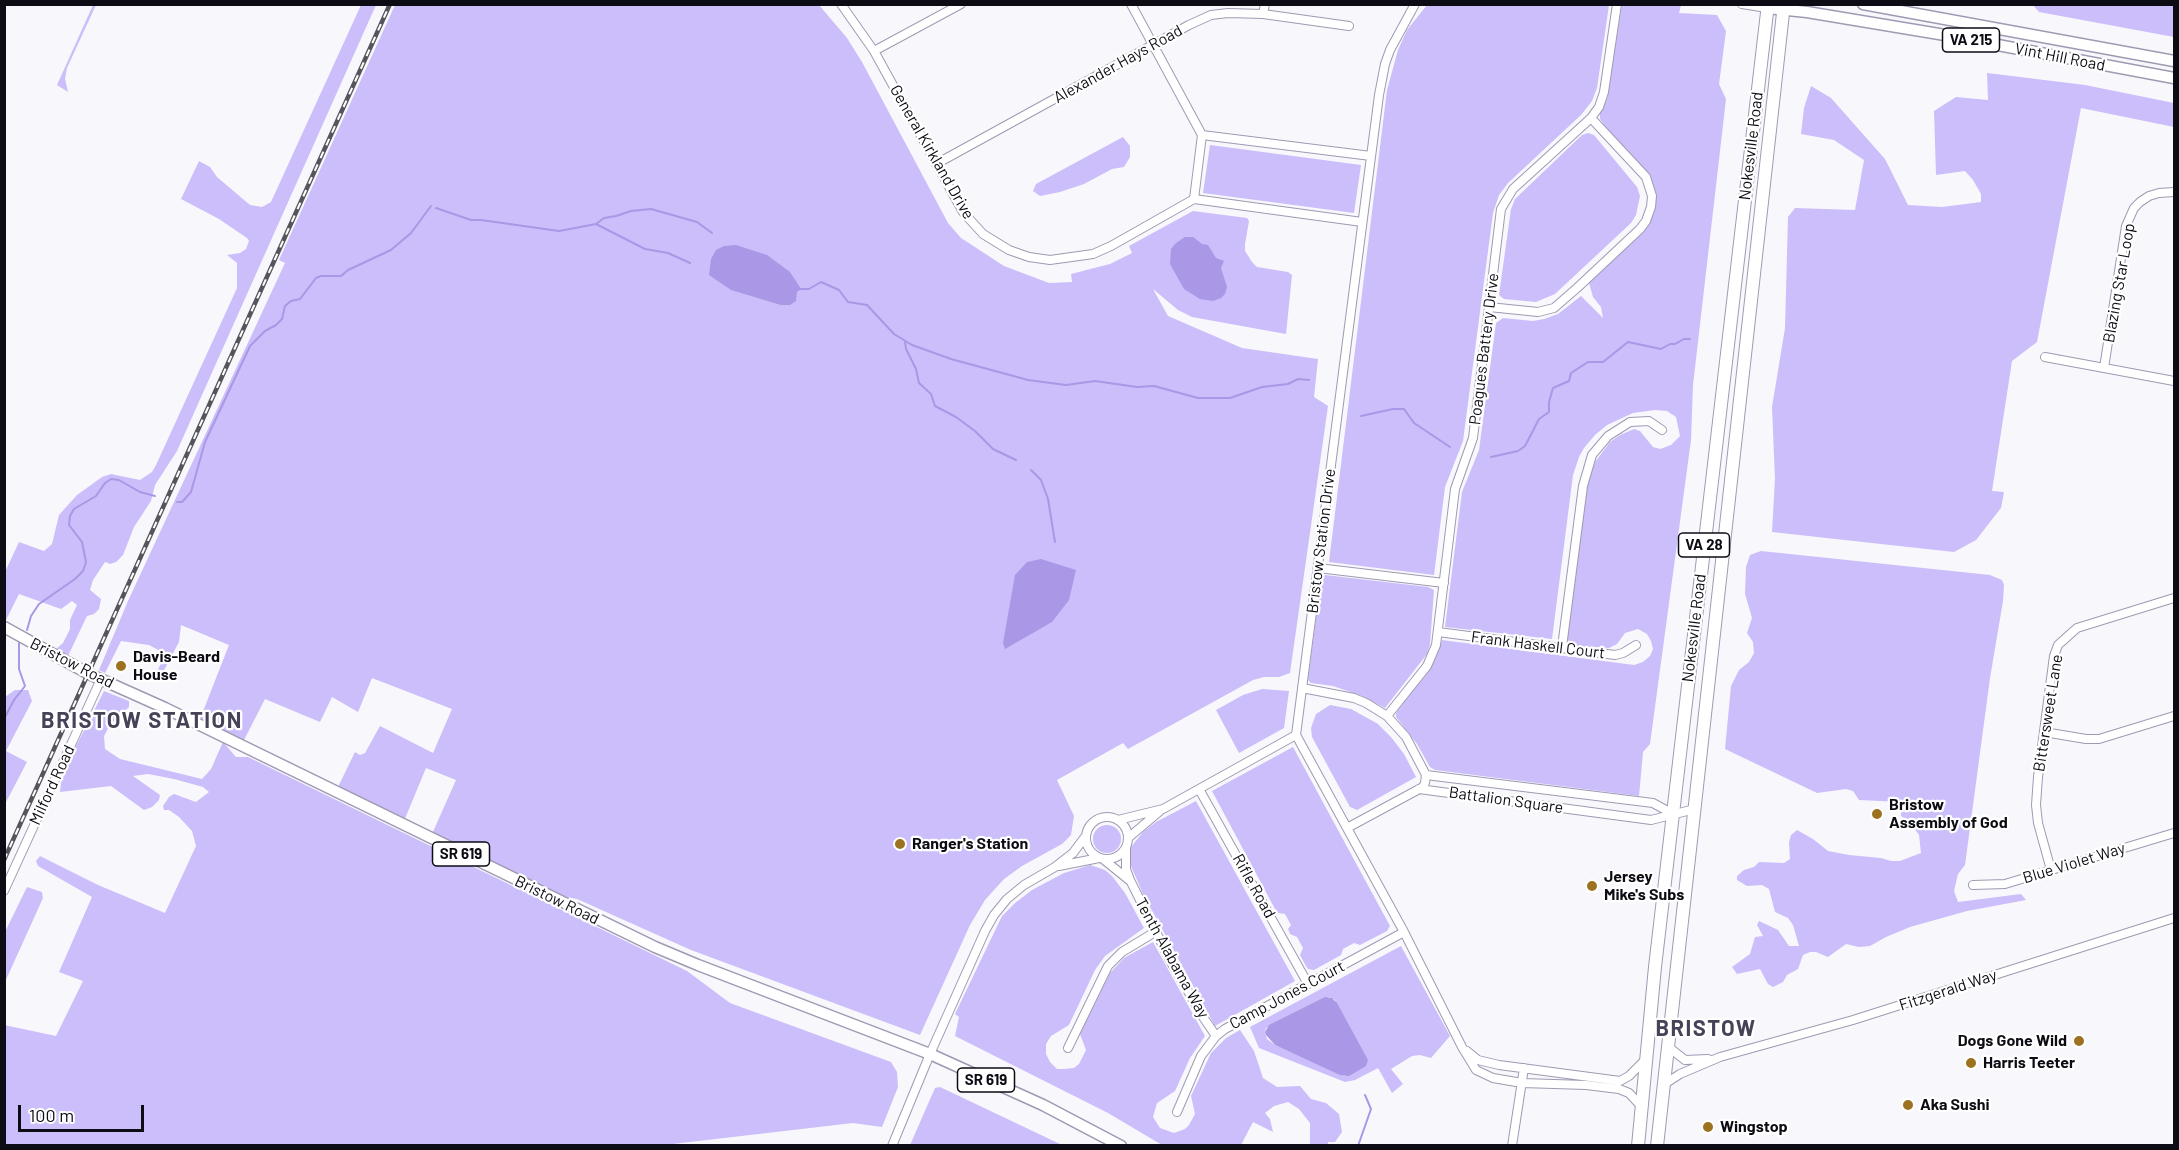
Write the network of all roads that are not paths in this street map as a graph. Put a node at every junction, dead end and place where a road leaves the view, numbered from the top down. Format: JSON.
{"nodes":[{"id":1,"x":841,"y":4,"type":"edge"},
{"id":2,"x":961,"y":4,"type":"edge"},
{"id":3,"x":1131,"y":4,"type":"edge"},
{"id":4,"x":1265,"y":4,"type":"edge"},
{"id":5,"x":1415,"y":4,"type":"edge"},
{"id":6,"x":1617,"y":4,"type":"edge"},
{"id":7,"x":1742,"y":4,"type":"edge"},
{"id":8,"x":1863,"y":4,"type":"edge"},
{"id":9,"x":1767,"y":6,"type":"edge"},
{"id":10,"x":1784,"y":7,"type":"edge"},
{"id":11,"x":1263,"y":14,"type":"junction"},
{"id":12,"x":1349,"y":26,"type":"dead end"},
{"id":13,"x":1153,"y":45,"type":"junction"},
{"id":14,"x":874,"y":51,"type":"junction"},
{"id":15,"x":2175,"y":62,"type":"edge"},
{"id":16,"x":2175,"y":78,"type":"edge"},
{"id":17,"x":1591,"y":118,"type":"junction"},
{"id":18,"x":1202,"y":135,"type":"junction"},
{"id":19,"x":1371,"y":156,"type":"junction"},
{"id":20,"x":936,"y":164,"type":"junction"},
{"id":21,"x":2175,"y":192,"type":"edge"},
{"id":22,"x":1194,"y":200,"type":"junction"},
{"id":23,"x":1362,"y":222,"type":"junction"},
{"id":24,"x":1489,"y":307,"type":"junction"},
{"id":25,"x":2045,"y":357,"type":"dead end"},
{"id":26,"x":2104,"y":368,"type":"junction"},
{"id":27,"x":2175,"y":381,"type":"edge"},
{"id":28,"x":1662,"y":430,"type":"dead end"},
{"id":29,"x":1318,"y":568,"type":"junction"},
{"id":30,"x":1444,"y":583,"type":"junction"},
{"id":31,"x":2175,"y":598,"type":"edge"},
{"id":32,"x":4,"y":627,"type":"edge"},
{"id":33,"x":1438,"y":632,"type":"junction"},
{"id":34,"x":1636,"y":645,"type":"dead end"},
{"id":35,"x":1562,"y":647,"type":"junction"},
{"id":36,"x":101,"y":680,"type":"junction"},
{"id":37,"x":1302,"y":688,"type":"junction"},
{"id":38,"x":1387,"y":716,"type":"junction"},
{"id":39,"x":2175,"y":716,"type":"edge"},
{"id":40,"x":2044,"y":732,"type":"junction"},
{"id":41,"x":1296,"y":735,"type":"junction"},
{"id":42,"x":1426,"y":775,"type":"junction"},
{"id":43,"x":1199,"y":789,"type":"junction"},
{"id":44,"x":1419,"y":789,"type":"junction"},
{"id":45,"x":1163,"y":809,"type":"junction"},
{"id":46,"x":1695,"y":809,"type":"junction"},
{"id":47,"x":1673,"y":814,"type":"junction"},
{"id":48,"x":1118,"y":820,"type":"junction"},
{"id":49,"x":1347,"y":828,"type":"junction"},
{"id":50,"x":2175,"y":833,"type":"edge"},
{"id":51,"x":1085,"y":837,"type":"junction"},
{"id":52,"x":1127,"y":842,"type":"junction"},
{"id":53,"x":1101,"y":859,"type":"junction"},
{"id":54,"x":1055,"y":867,"type":"junction"},
{"id":55,"x":2051,"y":870,"type":"junction"},
{"id":56,"x":1130,"y":880,"type":"junction"},
{"id":57,"x":1973,"y":885,"type":"dead end"},
{"id":58,"x":4,"y":891,"type":"edge"},
{"id":59,"x":2175,"y":918,"type":"edge"},
{"id":60,"x":1155,"y":932,"type":"junction"},
{"id":61,"x":1404,"y":932,"type":"junction"},
{"id":62,"x":1308,"y":984,"type":"junction"},
{"id":63,"x":1216,"y":1036,"type":"junction"},
{"id":64,"x":1667,"y":1046,"type":"junction"},
{"id":65,"x":1462,"y":1047,"type":"junction"},
{"id":66,"x":1068,"y":1048,"type":"dead end"},
{"id":67,"x":930,"y":1054,"type":"junction"},
{"id":68,"x":1720,"y":1057,"type":"junction"},
{"id":69,"x":1645,"y":1060,"type":"junction"},
{"id":70,"x":1524,"y":1068,"type":"junction"},
{"id":71,"x":1522,"y":1083,"type":"junction"},
{"id":72,"x":1663,"y":1085,"type":"junction"},
{"id":73,"x":1641,"y":1106,"type":"junction"},
{"id":74,"x":1177,"y":1112,"type":"dead end"},
{"id":75,"x":892,"y":1146,"type":"edge"},
{"id":76,"x":1121,"y":1146,"type":"edge"},
{"id":77,"x":1512,"y":1146,"type":"edge"},
{"id":78,"x":1638,"y":1146,"type":"edge"},
{"id":79,"x":1657,"y":1146,"type":"edge"}],
"edges":[{"from":1,"to":14,"type":"street","name":"General Kirkland Drive"},
{"from":2,"to":14,"type":"street"},
{"from":3,"to":13,"type":"street"},
{"from":4,"to":11,"type":"street"},
{"from":5,"to":19,"type":"street","name":"Bristow Station Drive"},
{"from":6,"to":17,"type":"street","name":"Poagues Battery Drive"},
{"from":7,"to":9,"type":"street"},
{"from":8,"to":15,"type":"main road","name":"Vint Hill Road","number":"VA 215"},
{"from":9,"to":10,"type":"main road","name":"Vint Hill Road","number":"VA 215"},
{"from":9,"to":47,"type":"highway","name":"Nokesville Road","number":"VA 28"},
{"from":10,"to":16,"type":"main road","name":"Vint Hill Road","number":"VA 215"},
{"from":10,"to":46,"type":"highway","name":"Nokesville Road","number":"VA 28"},
{"from":11,"to":12,"type":"street","name":"Alexander Hays Road"},
{"from":11,"to":13,"type":"street","name":"Alexander Hays Road"},
{"from":13,"to":18,"type":"street"},
{"from":13,"to":20,"type":"street","name":"Alexander Hays Road"},
{"from":14,"to":20,"type":"street","name":"General Kirkland Drive"},
{"from":17,"to":24,"type":"street","name":"Poagues Battery Drive"},
{"from":17,"to":24,"type":"street"},
{"from":18,"to":19,"type":"street"},
{"from":18,"to":22,"type":"street"},
{"from":19,"to":23,"type":"street","name":"Bristow Station Drive"},
{"from":20,"to":22,"type":"street","name":"General Kirkland Drive"},
{"from":21,"to":26,"type":"street","name":"Blazing Star Loop"},
{"from":22,"to":23,"type":"street"},
{"from":23,"to":29,"type":"street","name":"Bristow Station Drive"},
{"from":24,"to":30,"type":"street","name":"Poagues Battery Drive"},
{"from":25,"to":26,"type":"street"},
{"from":26,"to":27,"type":"street"},
{"from":28,"to":35,"type":"street"},
{"from":29,"to":30,"type":"street"},
{"from":29,"to":37,"type":"street","name":"Bristow Station Drive"},
{"from":30,"to":33,"type":"street","name":"Poagues Battery Drive"},
{"from":31,"to":40,"type":"street","name":"Bittersweet Lane"},
{"from":32,"to":36,"type":"main road","name":"Bristow Road","number":"SR 619"},
{"from":33,"to":35,"type":"street","name":"Frank Haskell Court"},
{"from":33,"to":38,"type":"street","name":"Poagues Battery Drive"},
{"from":34,"to":35,"type":"street","name":"Frank Haskell Court"},
{"from":36,"to":58,"type":"street","name":"Milford Road"},
{"from":36,"to":67,"type":"main road","name":"Bristow Road","number":"SR 619"},
{"from":37,"to":38,"type":"street"},
{"from":37,"to":41,"type":"street","name":"Bristow Station Drive"},
{"from":38,"to":42,"type":"street"},
{"from":39,"to":40,"type":"street"},
{"from":40,"to":55,"type":"street","name":"Bittersweet Lane"},
{"from":41,"to":43,"type":"street"},
{"from":41,"to":49,"type":"street"},
{"from":42,"to":44,"type":"street"},
{"from":42,"to":47,"type":"street","name":"Battalion Square"},
{"from":43,"to":45,"type":"street"},
{"from":43,"to":62,"type":"street","name":"Rifle Road"},
{"from":44,"to":47,"type":"street","name":"Battalion Square"},
{"from":44,"to":49,"type":"street"},
{"from":45,"to":48,"type":"street"},
{"from":45,"to":52,"type":"street"},
{"from":46,"to":47,"type":"street","name":"Battalion Square"},
{"from":46,"to":64,"type":"highway","name":"Nokesville Road","number":"VA 28"},
{"from":47,"to":69,"type":"highway","name":"Nokesville Road","number":"VA 28"},
{"from":48,"to":51,"type":"street"},
{"from":48,"to":52,"type":"street"},
{"from":49,"to":61,"type":"street"},
{"from":50,"to":55,"type":"street","name":"Blue Violet Way"},
{"from":51,"to":53,"type":"street"},
{"from":51,"to":54,"type":"street"},
{"from":52,"to":53,"type":"street"},
{"from":52,"to":56,"type":"street","name":"Tenth Alabama Way"},
{"from":53,"to":54,"type":"street"},
{"from":53,"to":56,"type":"street","name":"Tenth Alabama Way"},
{"from":54,"to":67,"type":"street"},
{"from":55,"to":57,"type":"street","name":"Blue Violet Way"},
{"from":56,"to":60,"type":"street","name":"Tenth Alabama Way"},
{"from":59,"to":68,"type":"street","name":"Fitzgerald Way"},
{"from":60,"to":63,"type":"street","name":"Tenth Alabama Way"},
{"from":60,"to":66,"type":"street"},
{"from":61,"to":62,"type":"street","name":"Camp Jones Court"},
{"from":61,"to":65,"type":"street"},
{"from":62,"to":63,"type":"street","name":"Camp Jones Court"},
{"from":63,"to":74,"type":"street","name":"Camp Jones Court"},
{"from":64,"to":68,"type":"street","name":"Fitzgerald Way"},
{"from":64,"to":72,"type":"highway","name":"Nokesville Road","number":"VA 28"},
{"from":65,"to":70,"type":"street"},
{"from":65,"to":71,"type":"street"},
{"from":67,"to":75,"type":"street"},
{"from":67,"to":76,"type":"main road","name":"Bristow Road","number":"SR 619"},
{"from":68,"to":72,"type":"street","name":"Fitzgerald Way"},
{"from":69,"to":70,"type":"street"},
{"from":69,"to":73,"type":"highway","name":"Nokesville Road","number":"VA 28"},
{"from":70,"to":71,"type":"street"},
{"from":71,"to":73,"type":"street"},
{"from":71,"to":77,"type":"street"},
{"from":72,"to":79,"type":"highway","name":"Nokesville Road","number":"VA 28"},
{"from":73,"to":78,"type":"highway","name":"Nokesville Road","number":"VA 28"}]}
